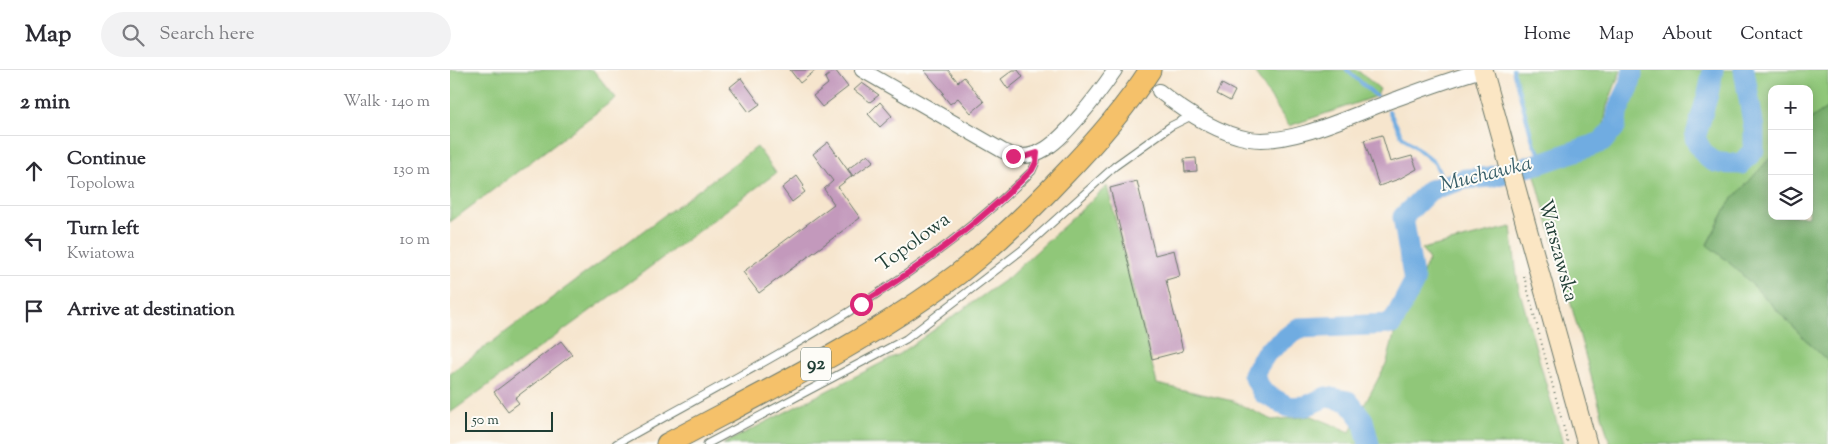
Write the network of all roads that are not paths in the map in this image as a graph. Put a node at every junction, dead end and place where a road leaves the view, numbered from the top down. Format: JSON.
{"nodes":[{"id":1,"x":862,"y":70,"type":"edge"},
{"id":2,"x":1115,"y":70,"type":"edge"},
{"id":3,"x":1150,"y":70,"type":"edge"},
{"id":4,"x":1483,"y":70,"type":"edge"},
{"id":5,"x":1159,"y":91,"type":"dead end"},
{"id":6,"x":1193,"y":115,"type":"junction"},
{"id":7,"x":1037,"y":153,"type":"junction"},
{"id":8,"x":616,"y":444,"type":"edge"},
{"id":9,"x":667,"y":444,"type":"edge"},
{"id":10,"x":708,"y":444,"type":"edge"},
{"id":11,"x":1587,"y":444,"type":"edge"}],
"edges":[{"from":1,"to":7,"type":"street"},
{"from":2,"to":7,"type":"street"},
{"from":3,"to":9,"type":"main road","number":"92"},
{"from":4,"to":6,"type":"street"},
{"from":4,"to":11,"type":"main road","name":"Warszawska"},
{"from":5,"to":6,"type":"street"},
{"from":6,"to":10,"type":"lane"},
{"from":7,"to":8,"type":"lane","name":"Topolowa"}]}
